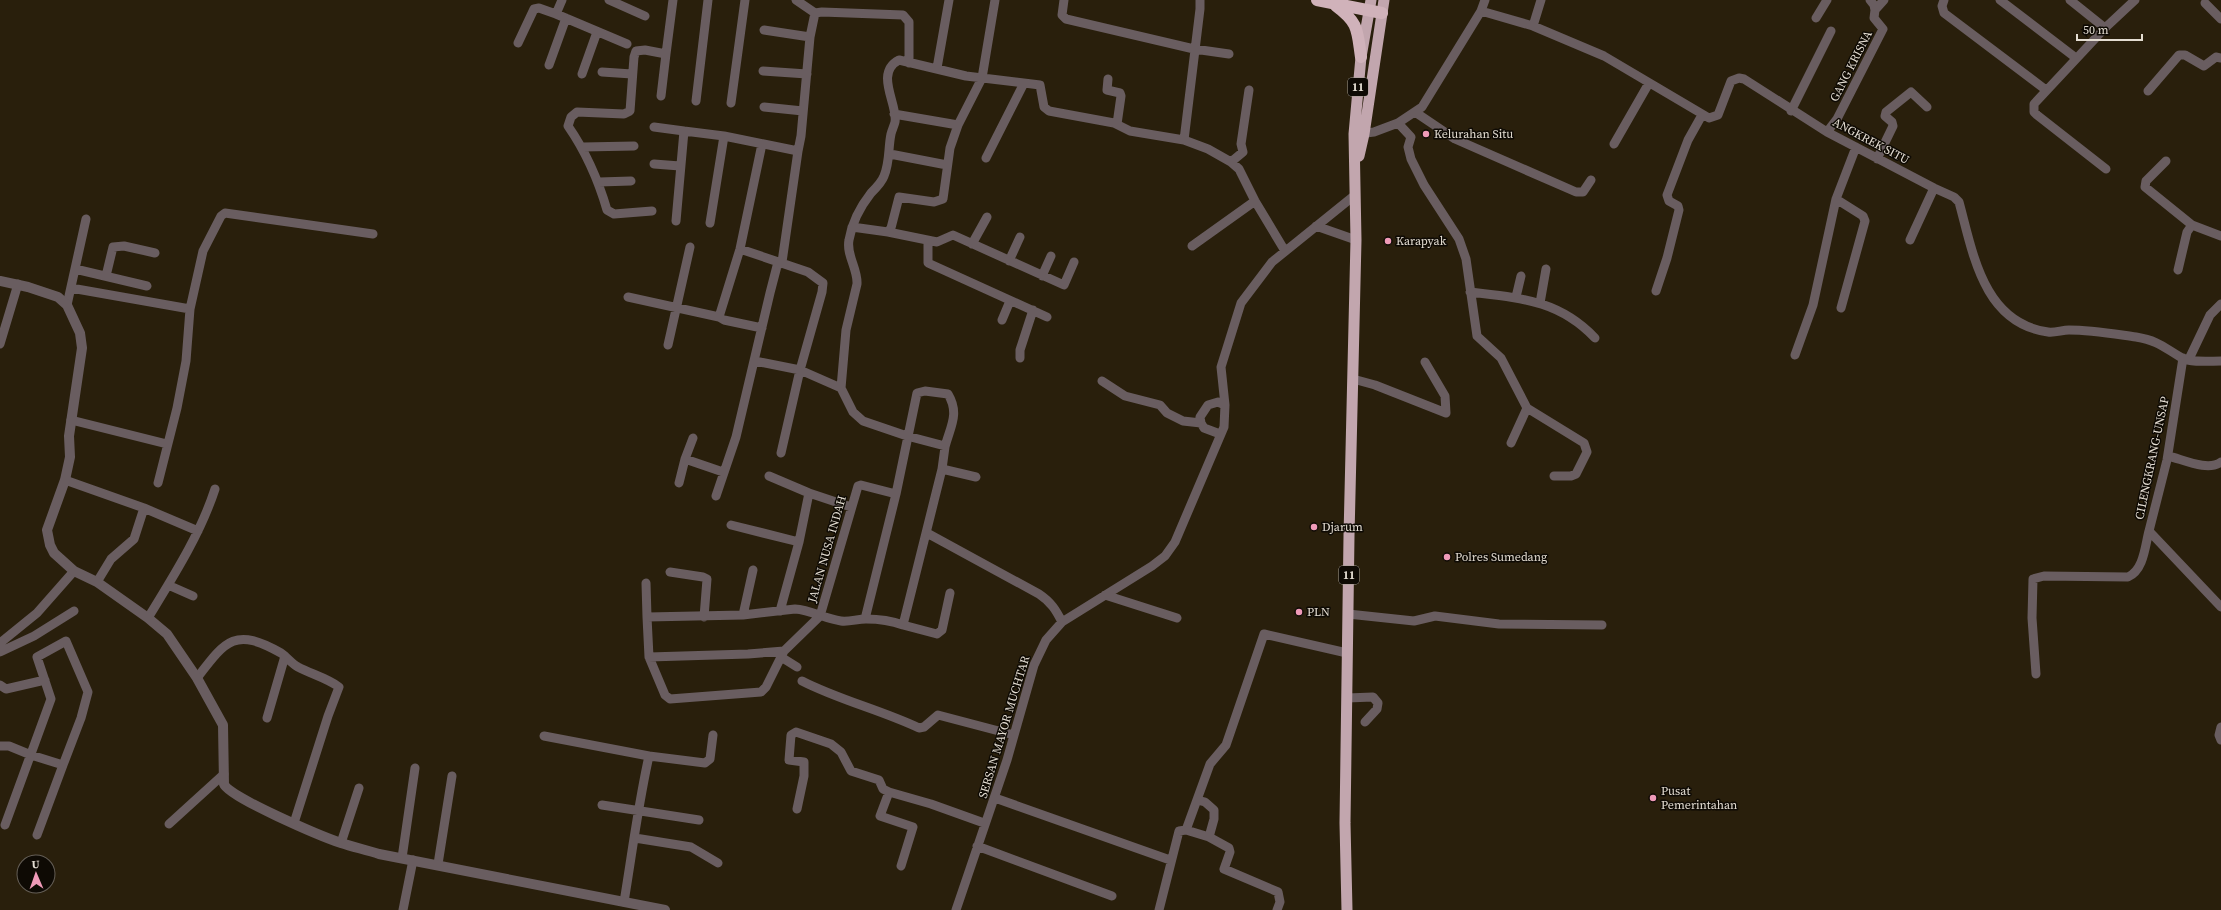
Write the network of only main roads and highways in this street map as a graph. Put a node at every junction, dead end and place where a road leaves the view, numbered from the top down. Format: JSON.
{"nodes":[{"id":1,"x":1317,"y":0,"type":"edge"},
{"id":2,"x":1357,"y":0,"type":"edge"},
{"id":3,"x":1333,"y":4,"type":"junction"},
{"id":4,"x":1370,"y":5,"type":"edge"},
{"id":5,"x":1383,"y":7,"type":"edge"},
{"id":6,"x":1361,"y":58,"type":"junction"},
{"id":7,"x":1359,"y":134,"type":"junction"},
{"id":8,"x":1347,"y":910,"type":"edge"}],
"edges":[{"from":1,"to":3,"type":"highway"},
{"from":2,"to":4,"type":"highway"},
{"from":3,"to":4,"type":"highway"},
{"from":3,"to":6,"type":"highway"},
{"from":4,"to":5,"type":"highway"},
{"from":4,"to":6,"type":"highway","number":"11"},
{"from":5,"to":7,"type":"highway","number":"11"},
{"from":6,"to":7,"type":"highway","number":"11"},
{"from":7,"to":8,"type":"highway","number":"11"}]}
